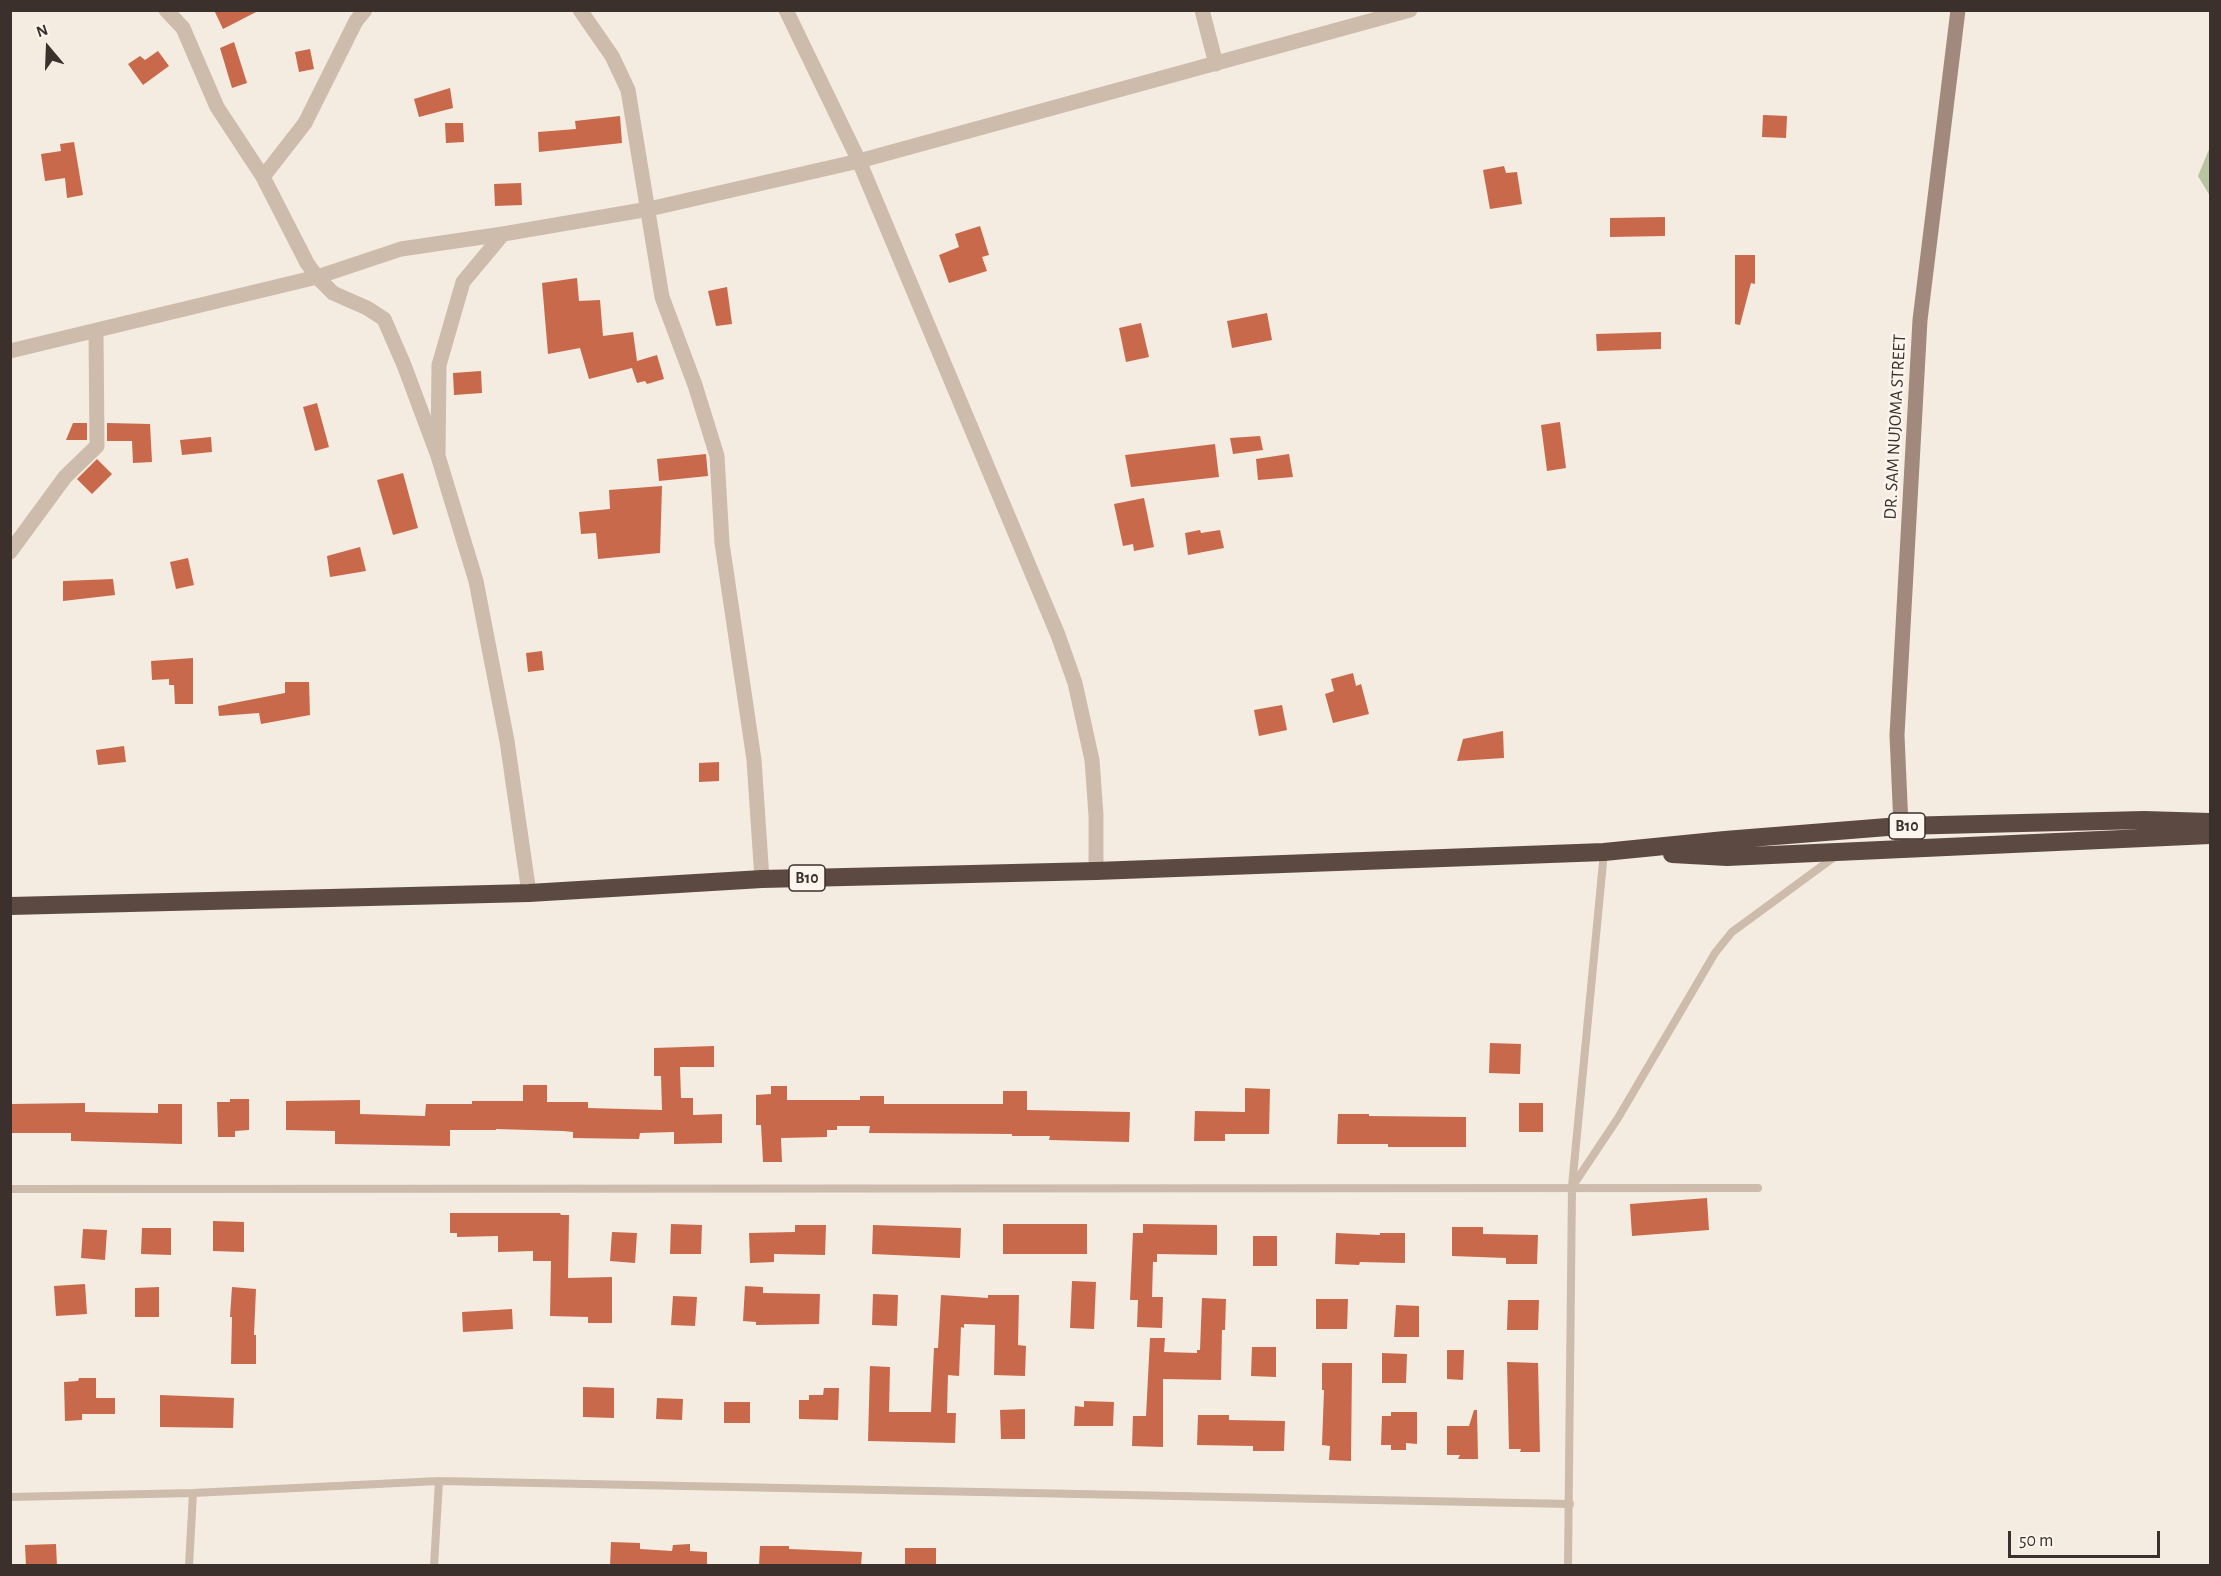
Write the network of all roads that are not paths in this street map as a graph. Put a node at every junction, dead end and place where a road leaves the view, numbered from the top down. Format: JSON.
{"nodes":[{"id":1,"x":166,"y":10,"type":"edge"},
{"id":2,"x":365,"y":10,"type":"edge"},
{"id":3,"x":580,"y":10,"type":"edge"},
{"id":4,"x":786,"y":10,"type":"edge"},
{"id":5,"x":1202,"y":10,"type":"edge"},
{"id":6,"x":1410,"y":10,"type":"edge"},
{"id":7,"x":1958,"y":10,"type":"edge"},
{"id":8,"x":1216,"y":64,"type":"junction"},
{"id":9,"x":859,"y":161,"type":"junction"},
{"id":10,"x":263,"y":177,"type":"junction"},
{"id":11,"x":649,"y":209,"type":"junction"},
{"id":12,"x":503,"y":234,"type":"junction"},
{"id":13,"x":317,"y":277,"type":"junction"},
{"id":14,"x":96,"y":331,"type":"junction"},
{"id":15,"x":10,"y":351,"type":"edge"},
{"id":16,"x":438,"y":456,"type":"junction"},
{"id":17,"x":10,"y":552,"type":"edge"},
{"id":18,"x":2211,"y":822,"type":"edge"},
{"id":19,"x":1900,"y":826,"type":"junction"},
{"id":20,"x":2211,"y":835,"type":"edge"},
{"id":21,"x":1902,"y":849,"type":"junction"},
{"id":22,"x":1842,"y":851,"type":"junction"},
{"id":23,"x":1604,"y":852,"type":"junction"},
{"id":24,"x":1096,"y":871,"type":"junction"},
{"id":25,"x":762,"y":879,"type":"junction"},
{"id":26,"x":530,"y":892,"type":"junction"},
{"id":27,"x":10,"y":906,"type":"edge"},
{"id":28,"x":1572,"y":1186,"type":"junction"},
{"id":29,"x":1758,"y":1188,"type":"dead end"},
{"id":30,"x":10,"y":1189,"type":"edge"},
{"id":31,"x":439,"y":1481,"type":"junction"},
{"id":32,"x":193,"y":1493,"type":"junction"},
{"id":33,"x":10,"y":1497,"type":"edge"},
{"id":34,"x":1570,"y":1504,"type":"junction"},
{"id":35,"x":189,"y":1566,"type":"edge"},
{"id":36,"x":434,"y":1566,"type":"edge"},
{"id":37,"x":1568,"y":1566,"type":"edge"}],
"edges":[{"from":1,"to":10,"type":"street"},
{"from":2,"to":10,"type":"street"},
{"from":3,"to":11,"type":"street"},
{"from":4,"to":9,"type":"street"},
{"from":5,"to":8,"type":"street"},
{"from":6,"to":8,"type":"street"},
{"from":7,"to":19,"type":"street","name":"DR. SAM NUJOMA STREET"},
{"from":8,"to":9,"type":"street"},
{"from":9,"to":11,"type":"street"},
{"from":9,"to":24,"type":"street"},
{"from":10,"to":13,"type":"street"},
{"from":11,"to":12,"type":"street"},
{"from":11,"to":25,"type":"street"},
{"from":12,"to":13,"type":"street"},
{"from":12,"to":16,"type":"street"},
{"from":13,"to":14,"type":"street"},
{"from":13,"to":16,"type":"street"},
{"from":14,"to":15,"type":"street"},
{"from":14,"to":17,"type":"street"},
{"from":16,"to":26,"type":"street"},
{"from":18,"to":19,"type":"highway","number":"B10"},
{"from":19,"to":21,"type":"street","name":"DR. SAM NUJOMA STREET"},
{"from":19,"to":23,"type":"highway","number":"B10"},
{"from":20,"to":21,"type":"highway","number":"B10"},
{"from":21,"to":22,"type":"highway","number":"B10"},
{"from":22,"to":23,"type":"highway","number":"B10"},
{"from":22,"to":28,"type":"lane"},
{"from":23,"to":24,"type":"highway","number":"B10"},
{"from":23,"to":28,"type":"lane"},
{"from":24,"to":25,"type":"highway","number":"B10"},
{"from":25,"to":26,"type":"highway","number":"B10"},
{"from":26,"to":27,"type":"highway","number":"B10"},
{"from":28,"to":29,"type":"lane"},
{"from":28,"to":30,"type":"lane"},
{"from":28,"to":34,"type":"lane"},
{"from":31,"to":32,"type":"lane"},
{"from":31,"to":34,"type":"lane"},
{"from":31,"to":36,"type":"lane"},
{"from":32,"to":33,"type":"lane"},
{"from":32,"to":35,"type":"lane"},
{"from":34,"to":37,"type":"lane"}]}
